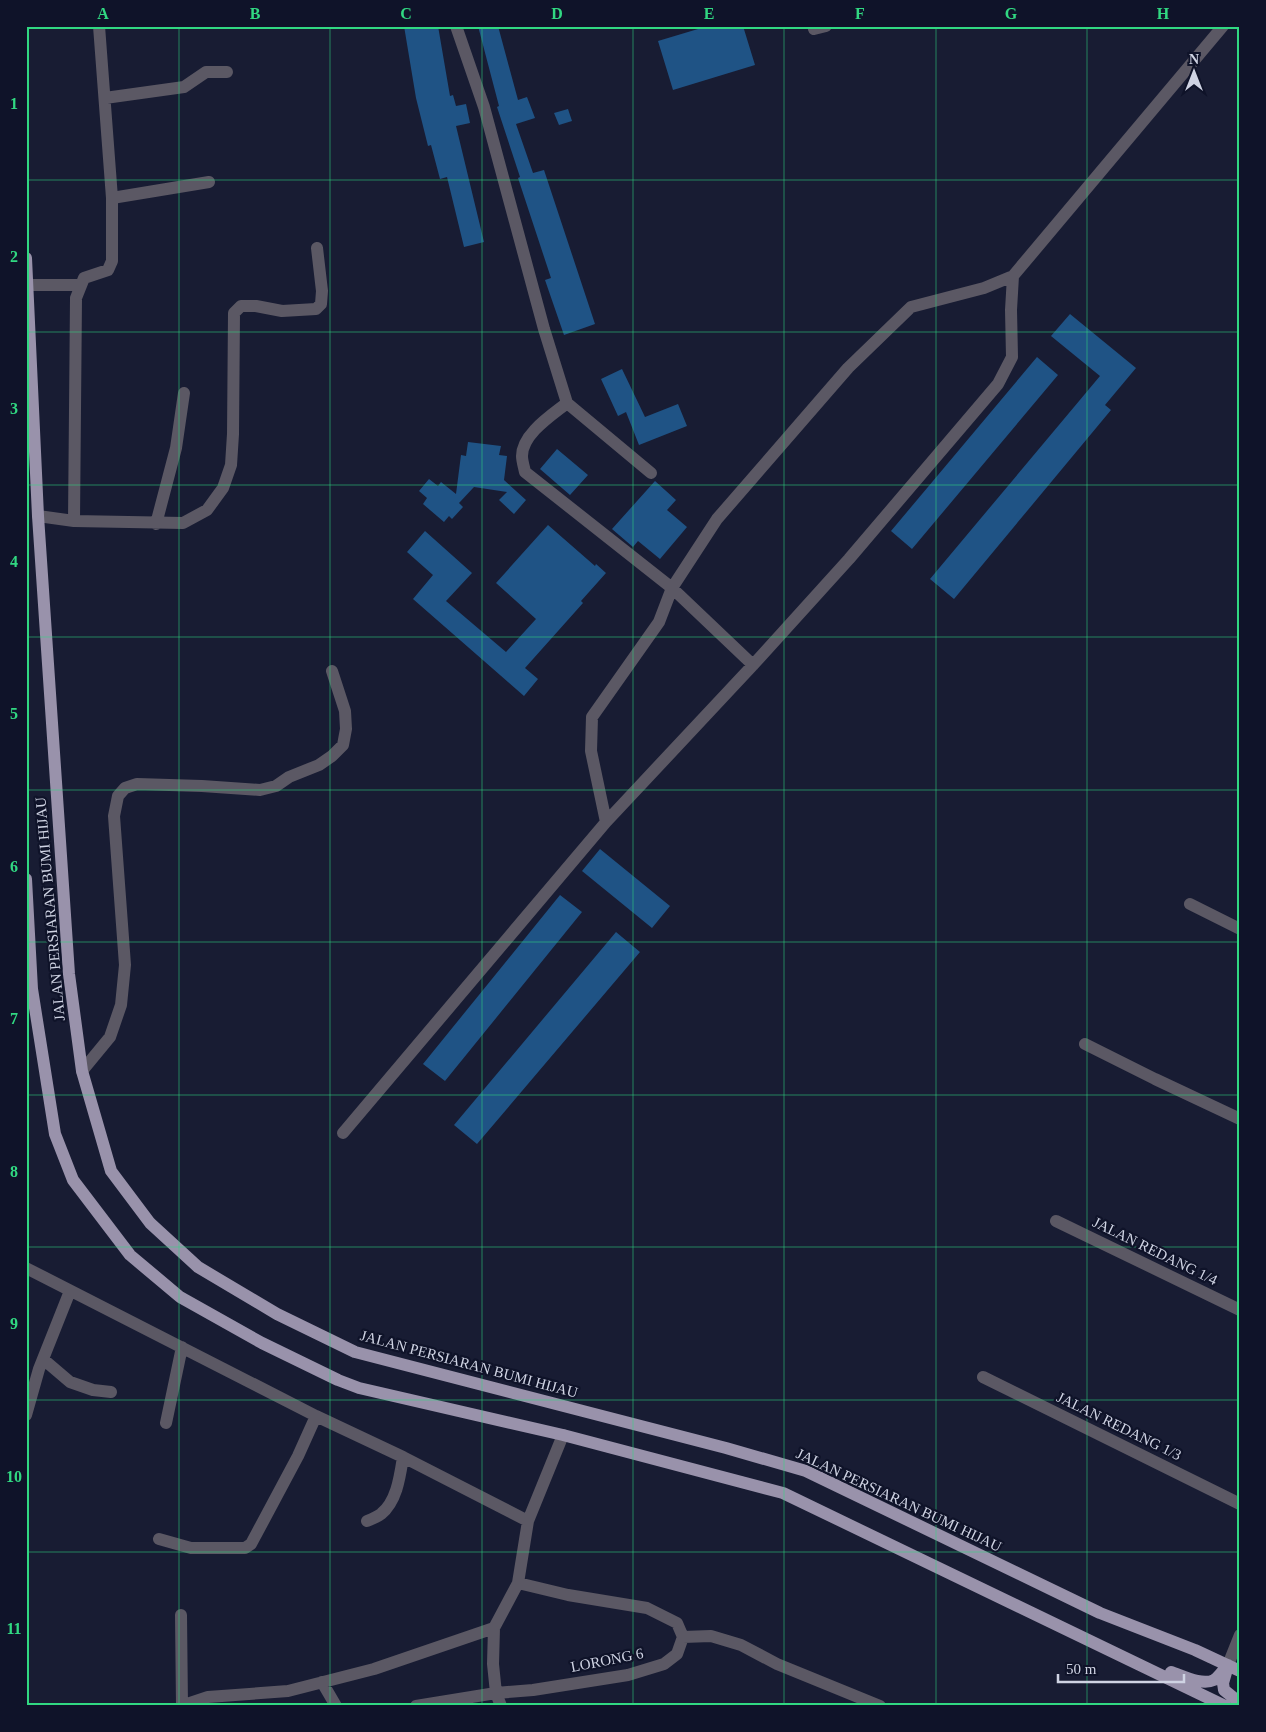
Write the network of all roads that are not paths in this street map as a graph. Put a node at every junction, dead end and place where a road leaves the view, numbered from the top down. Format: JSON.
{"nodes":[{"id":1,"x":100,"y":26,"type":"edge"},
{"id":2,"x":456,"y":26,"type":"edge"},
{"id":3,"x":1223,"y":26,"type":"edge"},
{"id":4,"x":226,"y":72,"type":"dead end"},
{"id":5,"x":105,"y":98,"type":"junction"},
{"id":6,"x":208,"y":182,"type":"dead end"},
{"id":7,"x":112,"y":198,"type":"junction"},
{"id":8,"x":317,"y":248,"type":"dead end"},
{"id":9,"x":26,"y":258,"type":"edge"},
{"id":10,"x":1013,"y":276,"type":"junction"},
{"id":11,"x":28,"y":285,"type":"junction"},
{"id":12,"x":80,"y":285,"type":"junction"},
{"id":13,"x":184,"y":393,"type":"dead end"},
{"id":14,"x":567,"y":403,"type":"junction"},
{"id":15,"x":651,"y":473,"type":"dead end"},
{"id":16,"x":38,"y":516,"type":"junction"},
{"id":17,"x":74,"y":521,"type":"junction"},
{"id":18,"x":156,"y":524,"type":"junction"},
{"id":19,"x":672,"y":588,"type":"junction"},
{"id":20,"x":753,"y":665,"type":"junction"},
{"id":21,"x":332,"y":671,"type":"dead end"},
{"id":22,"x":606,"y":822,"type":"junction"},
{"id":23,"x":26,"y":879,"type":"edge"},
{"id":24,"x":1190,"y":904,"type":"dead end"},
{"id":25,"x":1240,"y":929,"type":"edge"},
{"id":26,"x":1085,"y":1044,"type":"dead end"},
{"id":27,"x":82,"y":1071,"type":"junction"},
{"id":28,"x":1240,"y":1119,"type":"edge"},
{"id":29,"x":343,"y":1133,"type":"dead end"},
{"id":30,"x":1056,"y":1221,"type":"dead end"},
{"id":31,"x":26,"y":1268,"type":"edge"},
{"id":32,"x":70,"y":1291,"type":"junction"},
{"id":33,"x":1240,"y":1310,"type":"edge"},
{"id":34,"x":182,"y":1347,"type":"junction"},
{"id":35,"x":43,"y":1359,"type":"junction"},
{"id":36,"x":983,"y":1377,"type":"dead end"},
{"id":37,"x":111,"y":1392,"type":"dead end"},
{"id":38,"x":26,"y":1415,"type":"edge"},
{"id":39,"x":316,"y":1416,"type":"junction"},
{"id":40,"x":166,"y":1424,"type":"dead end"},
{"id":41,"x":563,"y":1435,"type":"junction"},
{"id":42,"x":403,"y":1457,"type":"junction"},
{"id":43,"x":1240,"y":1504,"type":"edge"},
{"id":44,"x":528,"y":1521,"type":"junction"},
{"id":45,"x":367,"y":1522,"type":"dead end"},
{"id":46,"x":159,"y":1538,"type":"dead end"},
{"id":47,"x":518,"y":1584,"type":"junction"},
{"id":48,"x":181,"y":1615,"type":"dead end"},
{"id":49,"x":494,"y":1628,"type":"junction"},
{"id":50,"x":1240,"y":1635,"type":"edge"},
{"id":51,"x":683,"y":1636,"type":"junction"},
{"id":52,"x":1137,"y":1662,"type":"junction"},
{"id":53,"x":1228,"y":1665,"type":"junction"},
{"id":54,"x":1240,"y":1671,"type":"edge"},
{"id":55,"x":322,"y":1682,"type":"junction"},
{"id":56,"x":496,"y":1693,"type":"junction"},
{"id":57,"x":1240,"y":1702,"type":"edge"},
{"id":58,"x":182,"y":1706,"type":"edge"},
{"id":59,"x":336,"y":1706,"type":"edge"},
{"id":60,"x":416,"y":1706,"type":"edge"},
{"id":61,"x":501,"y":1706,"type":"edge"},
{"id":62,"x":880,"y":1706,"type":"edge"},
{"id":63,"x":1225,"y":1706,"type":"edge"}],
"edges":[{"from":1,"to":5,"type":"street"},
{"from":2,"to":14,"type":"street"},
{"from":3,"to":10,"type":"street"},
{"from":4,"to":5,"type":"street"},
{"from":5,"to":7,"type":"street"},
{"from":6,"to":7,"type":"street"},
{"from":7,"to":12,"type":"street"},
{"from":8,"to":18,"type":"street"},
{"from":9,"to":11,"type":"main road","name":"JALAN PERSIARAN BUMI HIJAU"},
{"from":10,"to":19,"type":"street"},
{"from":10,"to":20,"type":"street"},
{"from":11,"to":12,"type":"street"},
{"from":11,"to":16,"type":"main road","name":"JALAN PERSIARAN BUMI HIJAU"},
{"from":12,"to":17,"type":"street"},
{"from":13,"to":18,"type":"street"},
{"from":14,"to":15,"type":"street"},
{"from":14,"to":19,"type":"street"},
{"from":16,"to":17,"type":"street"},
{"from":16,"to":27,"type":"main road","name":"JALAN PERSIARAN BUMI HIJAU"},
{"from":17,"to":18,"type":"street"},
{"from":19,"to":20,"type":"street"},
{"from":19,"to":22,"type":"street"},
{"from":20,"to":22,"type":"street"},
{"from":21,"to":27,"type":"street"},
{"from":22,"to":29,"type":"street"},
{"from":23,"to":41,"type":"main road","name":"JALAN PERSIARAN BUMI HIJAU"},
{"from":24,"to":25,"type":"street"},
{"from":26,"to":28,"type":"street"},
{"from":27,"to":53,"type":"main road","name":"JALAN PERSIARAN BUMI HIJAU"},
{"from":30,"to":33,"type":"street","name":"JALAN REDANG 1/4"},
{"from":31,"to":32,"type":"street"},
{"from":32,"to":34,"type":"street"},
{"from":32,"to":35,"type":"street"},
{"from":34,"to":39,"type":"street"},
{"from":34,"to":40,"type":"street"},
{"from":35,"to":37,"type":"street"},
{"from":35,"to":38,"type":"street"},
{"from":36,"to":43,"type":"street","name":"JALAN REDANG 1/3"},
{"from":39,"to":42,"type":"street"},
{"from":39,"to":46,"type":"street"},
{"from":41,"to":44,"type":"street"},
{"from":41,"to":52,"type":"main road","name":"JALAN PERSIARAN BUMI HIJAU"},
{"from":42,"to":44,"type":"street"},
{"from":42,"to":45,"type":"street"},
{"from":44,"to":47,"type":"street"},
{"from":47,"to":49,"type":"street"},
{"from":47,"to":51,"type":"street"},
{"from":48,"to":58,"type":"street"},
{"from":49,"to":55,"type":"street"},
{"from":49,"to":56,"type":"street"},
{"from":50,"to":53,"type":"street"},
{"from":51,"to":56,"type":"street","name":"LORONG 6"},
{"from":51,"to":62,"type":"street"},
{"from":52,"to":53,"type":"main road"},
{"from":52,"to":63,"type":"main road","name":"JALAN PERSIARAN BUMI HIJAU"},
{"from":53,"to":54,"type":"main road","name":"JALAN PERSIARAN BUMI HIJAU"},
{"from":53,"to":57,"type":"main road"},
{"from":55,"to":58,"type":"street"},
{"from":55,"to":59,"type":"street"},
{"from":56,"to":60,"type":"street","name":"LORONG 6"},
{"from":56,"to":61,"type":"street"}]}
